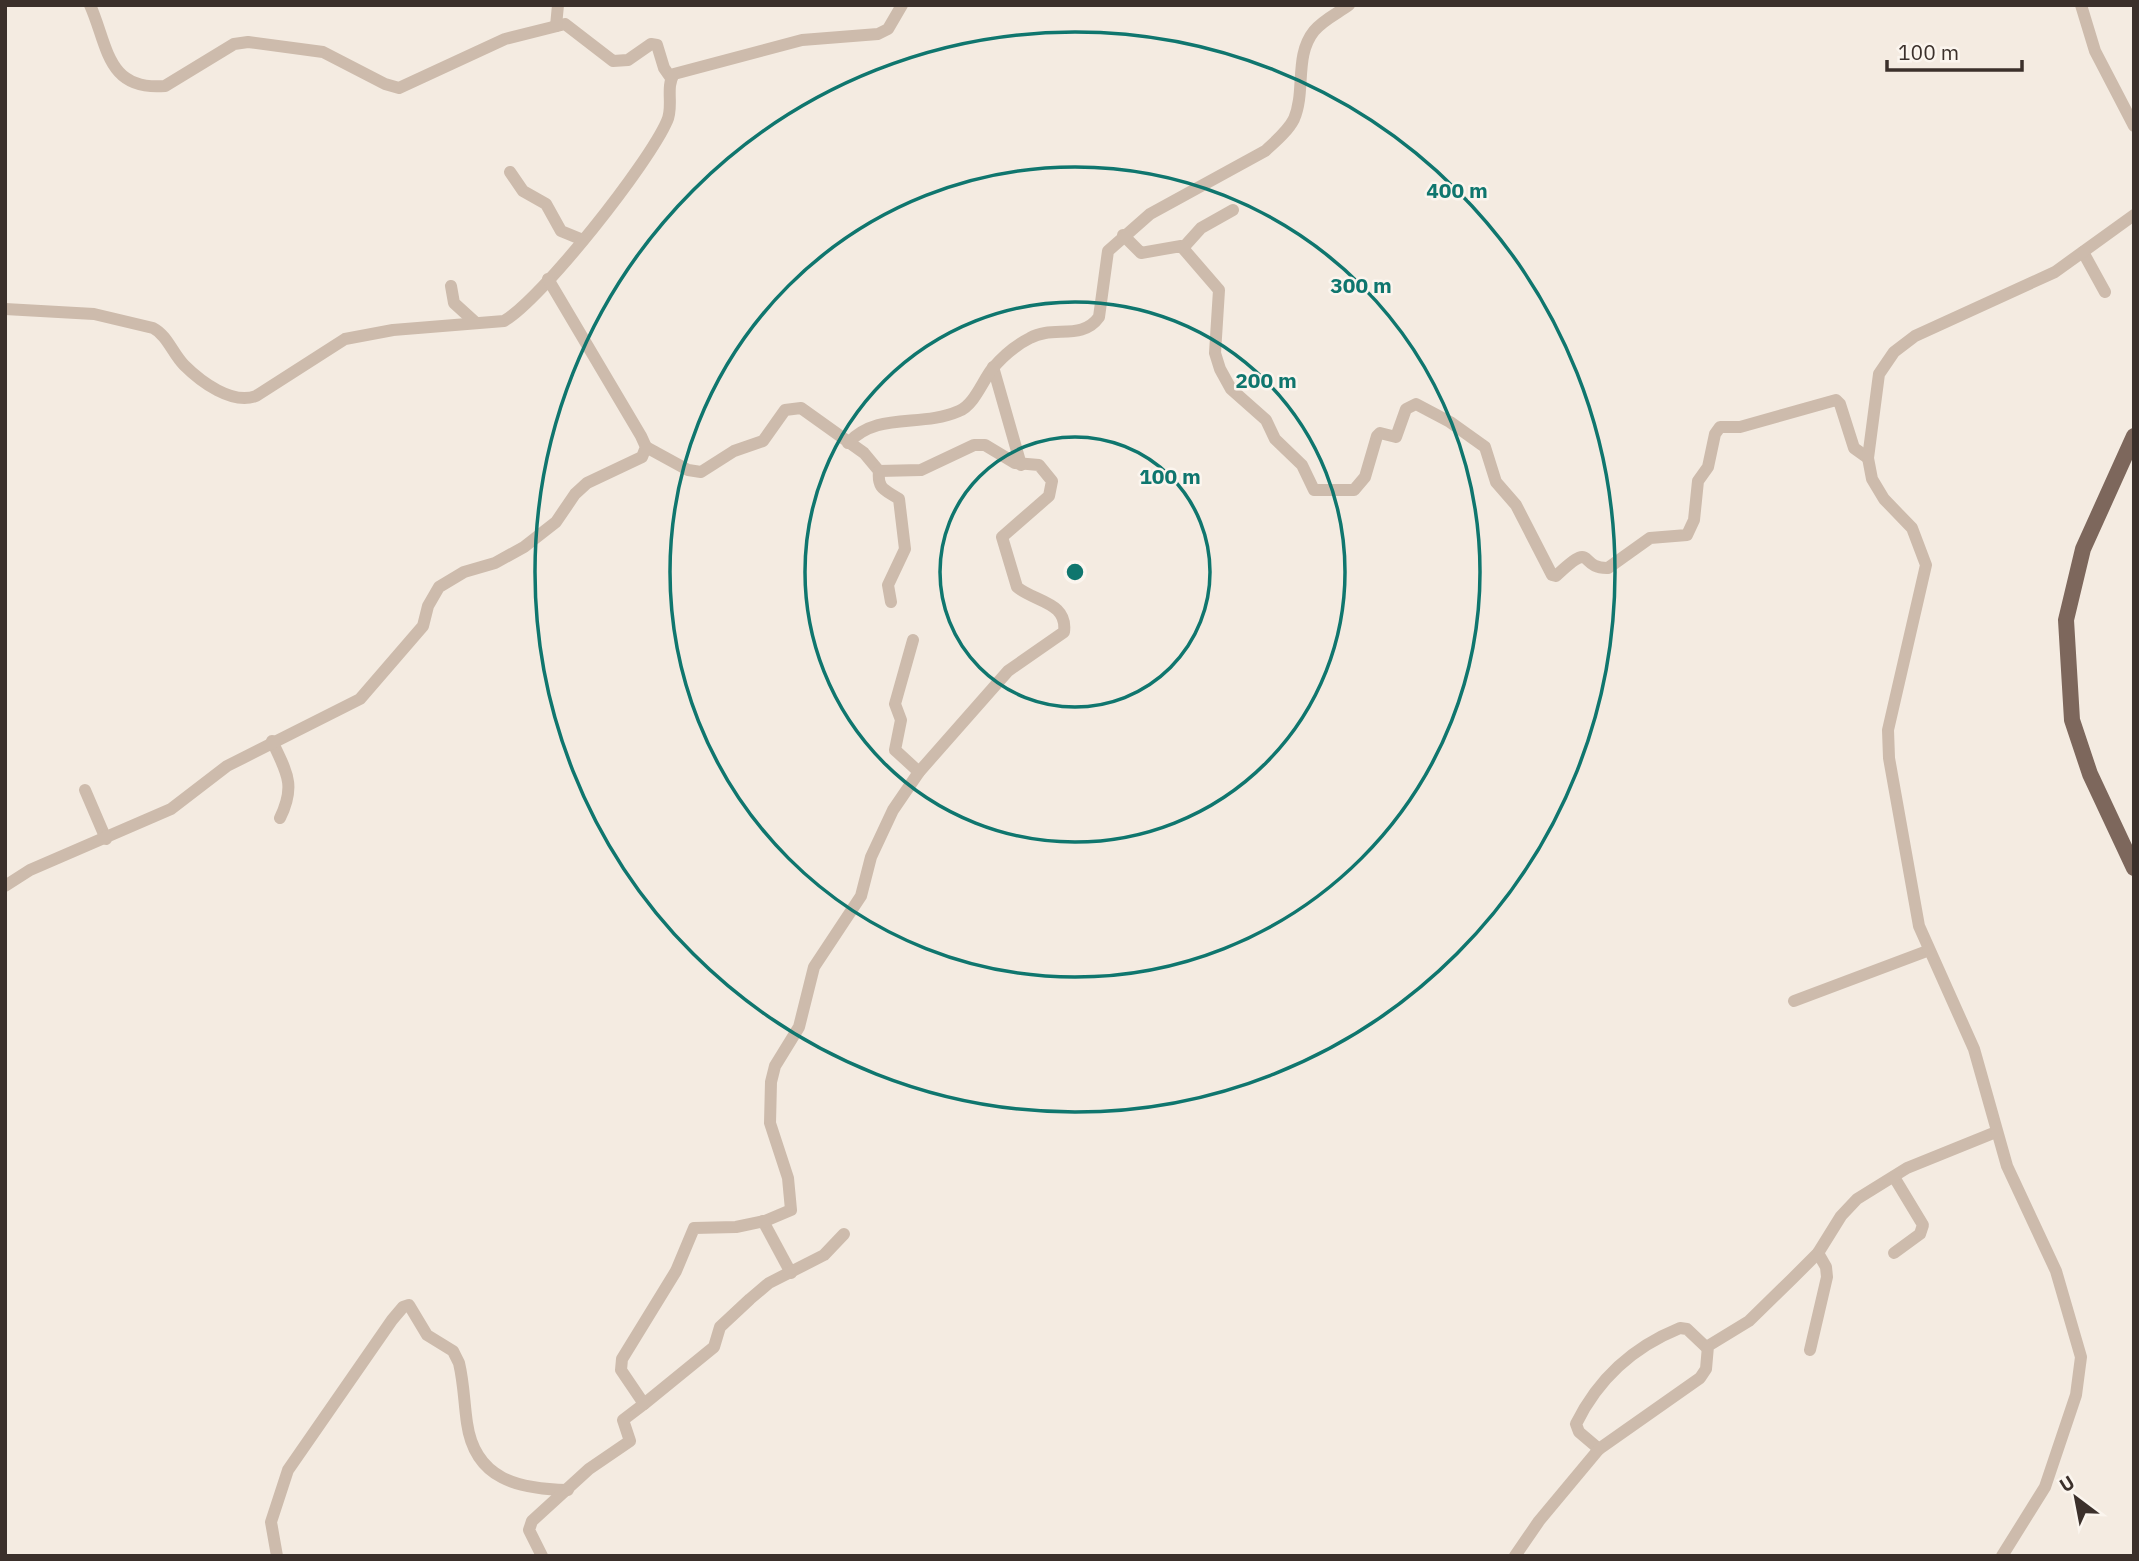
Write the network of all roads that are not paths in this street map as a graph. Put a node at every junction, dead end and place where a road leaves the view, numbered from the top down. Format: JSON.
{"nodes":[{"id":1,"x":90,"y":5,"type":"edge"},
{"id":2,"x":558,"y":5,"type":"edge"},
{"id":3,"x":902,"y":5,"type":"edge"},
{"id":4,"x":1349,"y":5,"type":"edge"},
{"id":5,"x":2081,"y":5,"type":"edge"},
{"id":6,"x":556,"y":26,"type":"junction"},
{"id":7,"x":671,"y":78,"type":"junction"},
{"id":8,"x":2134,"y":126,"type":"edge"},
{"id":9,"x":510,"y":172,"type":"dead end"},
{"id":10,"x":1234,"y":210,"type":"dead end"},
{"id":11,"x":2134,"y":215,"type":"edge"},
{"id":12,"x":1124,"y":235,"type":"junction"},
{"id":13,"x":583,"y":240,"type":"junction"},
{"id":14,"x":1183,"y":248,"type":"junction"},
{"id":15,"x":2083,"y":252,"type":"junction"},
{"id":16,"x":548,"y":279,"type":"junction"},
{"id":17,"x":451,"y":286,"type":"dead end"},
{"id":18,"x":2105,"y":292,"type":"dead end"},
{"id":19,"x":5,"y":309,"type":"edge"},
{"id":20,"x":476,"y":323,"type":"junction"},
{"id":21,"x":993,"y":367,"type":"junction"},
{"id":22,"x":2134,"y":436,"type":"edge"},
{"id":23,"x":848,"y":443,"type":"junction"},
{"id":24,"x":646,"y":447,"type":"junction"},
{"id":25,"x":1868,"y":458,"type":"junction"},
{"id":26,"x":1021,"y":465,"type":"junction"},
{"id":27,"x":879,"y":471,"type":"junction"},
{"id":28,"x":891,"y":602,"type":"dead end"},
{"id":29,"x":913,"y":640,"type":"dead end"},
{"id":30,"x":272,"y":741,"type":"junction"},
{"id":31,"x":919,"y":772,"type":"junction"},
{"id":32,"x":85,"y":790,"type":"dead end"},
{"id":33,"x":280,"y":818,"type":"dead end"},
{"id":34,"x":106,"y":839,"type":"junction"},
{"id":35,"x":2134,"y":868,"type":"edge"},
{"id":36,"x":5,"y":886,"type":"edge"},
{"id":37,"x":1927,"y":951,"type":"junction"},
{"id":38,"x":1794,"y":1001,"type":"dead end"},
{"id":39,"x":1996,"y":1132,"type":"junction"},
{"id":40,"x":1894,"y":1177,"type":"junction"},
{"id":41,"x":763,"y":1221,"type":"junction"},
{"id":42,"x":844,"y":1234,"type":"dead end"},
{"id":43,"x":1818,"y":1253,"type":"junction"},
{"id":44,"x":1894,"y":1253,"type":"dead end"},
{"id":45,"x":791,"y":1273,"type":"junction"},
{"id":46,"x":1707,"y":1348,"type":"junction"},
{"id":47,"x":1810,"y":1350,"type":"dead end"},
{"id":48,"x":644,"y":1404,"type":"junction"},
{"id":49,"x":1599,"y":1449,"type":"junction"},
{"id":50,"x":568,"y":1490,"type":"junction"},
{"id":51,"x":277,"y":1556,"type":"edge"},
{"id":52,"x":542,"y":1556,"type":"edge"},
{"id":53,"x":1515,"y":1556,"type":"edge"},
{"id":54,"x":2002,"y":1556,"type":"edge"}],
"edges":[{"from":1,"to":6,"type":"street"},
{"from":2,"to":6,"type":"street"},
{"from":3,"to":7,"type":"street"},
{"from":4,"to":12,"type":"street"},
{"from":5,"to":8,"type":"street"},
{"from":6,"to":7,"type":"street"},
{"from":7,"to":13,"type":"street"},
{"from":9,"to":13,"type":"street"},
{"from":10,"to":14,"type":"street"},
{"from":11,"to":15,"type":"street"},
{"from":12,"to":14,"type":"street"},
{"from":12,"to":21,"type":"street"},
{"from":13,"to":16,"type":"street"},
{"from":14,"to":25,"type":"street"},
{"from":15,"to":18,"type":"street"},
{"from":15,"to":25,"type":"street"},
{"from":16,"to":20,"type":"street"},
{"from":16,"to":24,"type":"street"},
{"from":17,"to":20,"type":"street"},
{"from":19,"to":20,"type":"street"},
{"from":21,"to":23,"type":"street"},
{"from":21,"to":26,"type":"street"},
{"from":22,"to":35,"type":"main road"},
{"from":23,"to":24,"type":"street"},
{"from":23,"to":27,"type":"street"},
{"from":24,"to":30,"type":"street"},
{"from":25,"to":37,"type":"street"},
{"from":26,"to":27,"type":"street"},
{"from":26,"to":31,"type":"street"},
{"from":27,"to":28,"type":"street"},
{"from":29,"to":31,"type":"street"},
{"from":30,"to":33,"type":"street"},
{"from":30,"to":34,"type":"street"},
{"from":31,"to":41,"type":"street"},
{"from":32,"to":34,"type":"street"},
{"from":34,"to":36,"type":"street"},
{"from":37,"to":38,"type":"street"},
{"from":37,"to":39,"type":"street"},
{"from":39,"to":40,"type":"street"},
{"from":39,"to":54,"type":"street"},
{"from":40,"to":43,"type":"street"},
{"from":40,"to":44,"type":"street"},
{"from":41,"to":45,"type":"street"},
{"from":41,"to":48,"type":"street"},
{"from":42,"to":45,"type":"street"},
{"from":43,"to":46,"type":"street"},
{"from":43,"to":47,"type":"street"},
{"from":45,"to":48,"type":"street"},
{"from":46,"to":49,"type":"street"},
{"from":46,"to":49,"type":"street"},
{"from":48,"to":50,"type":"street"},
{"from":49,"to":53,"type":"street"},
{"from":50,"to":51,"type":"street"},
{"from":50,"to":52,"type":"street"}]}
